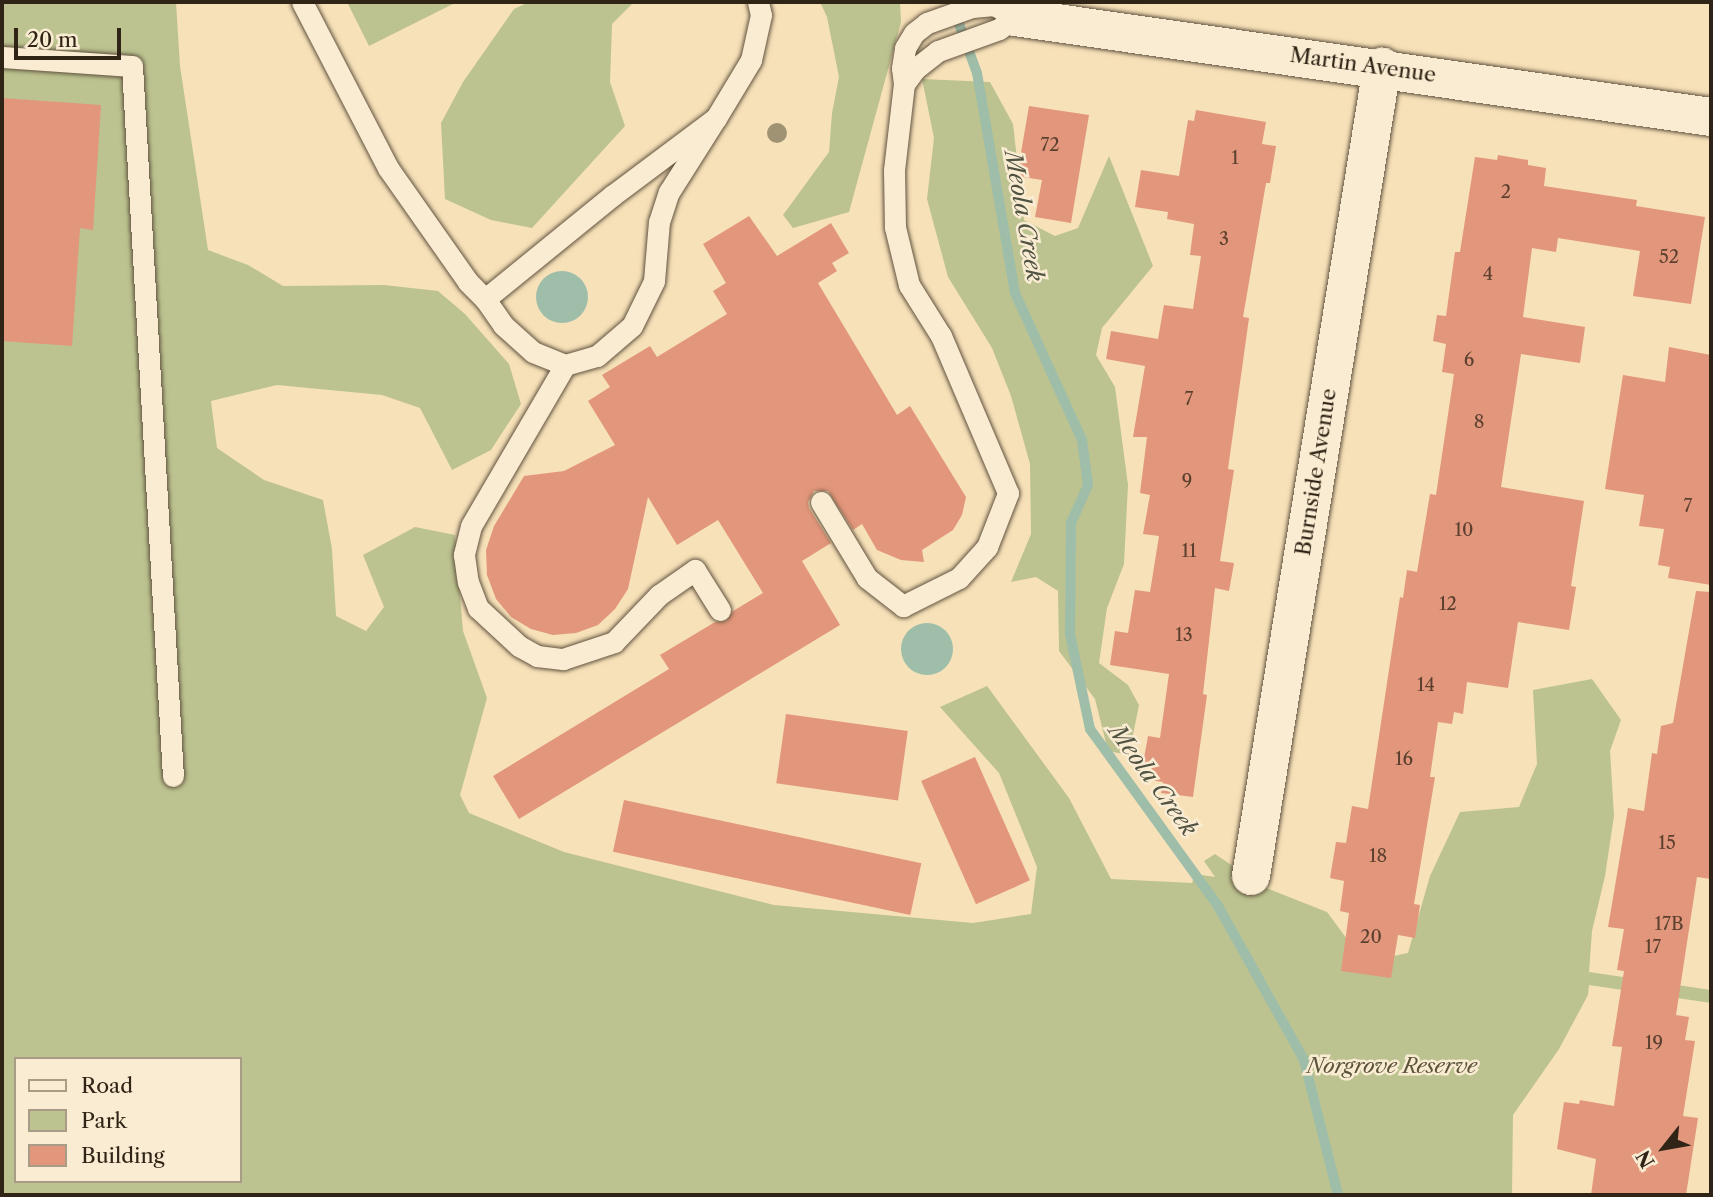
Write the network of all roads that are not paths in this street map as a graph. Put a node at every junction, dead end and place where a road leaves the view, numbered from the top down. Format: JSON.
{"nodes":[{"id":1,"x":302,"y":2,"type":"edge"},
{"id":2,"x":758,"y":2,"type":"edge"},
{"id":3,"x":1015,"y":17,"type":"junction"},
{"id":4,"x":2,"y":57,"type":"edge"},
{"id":5,"x":1382,"y":67,"type":"junction"},
{"id":6,"x":904,"y":84,"type":"junction"},
{"id":7,"x":1711,"y":117,"type":"edge"},
{"id":8,"x":716,"y":118,"type":"junction"},
{"id":9,"x":485,"y":299,"type":"junction"},
{"id":10,"x":565,"y":365,"type":"junction"},
{"id":11,"x":821,"y":502,"type":"dead end"},
{"id":12,"x":720,"y":610,"type":"dead end"},
{"id":13,"x":173,"y":776,"type":"dead end"},
{"id":14,"x":1251,"y":876,"type":"dead end"}],
"edges":[{"from":1,"to":9,"type":"lane"},
{"from":2,"to":8,"type":"lane"},
{"from":3,"to":5,"type":"street","name":"Martin Avenue"},
{"from":3,"to":6,"type":"lane"},
{"from":3,"to":6,"type":"lane"},
{"from":4,"to":13,"type":"lane"},
{"from":5,"to":7,"type":"street","name":"Martin Avenue"},
{"from":5,"to":14,"type":"street","name":"Burnside Avenue"},
{"from":6,"to":11,"type":"lane"},
{"from":8,"to":9,"type":"lane"},
{"from":8,"to":10,"type":"lane"},
{"from":9,"to":10,"type":"lane"},
{"from":10,"to":12,"type":"lane"}]}
